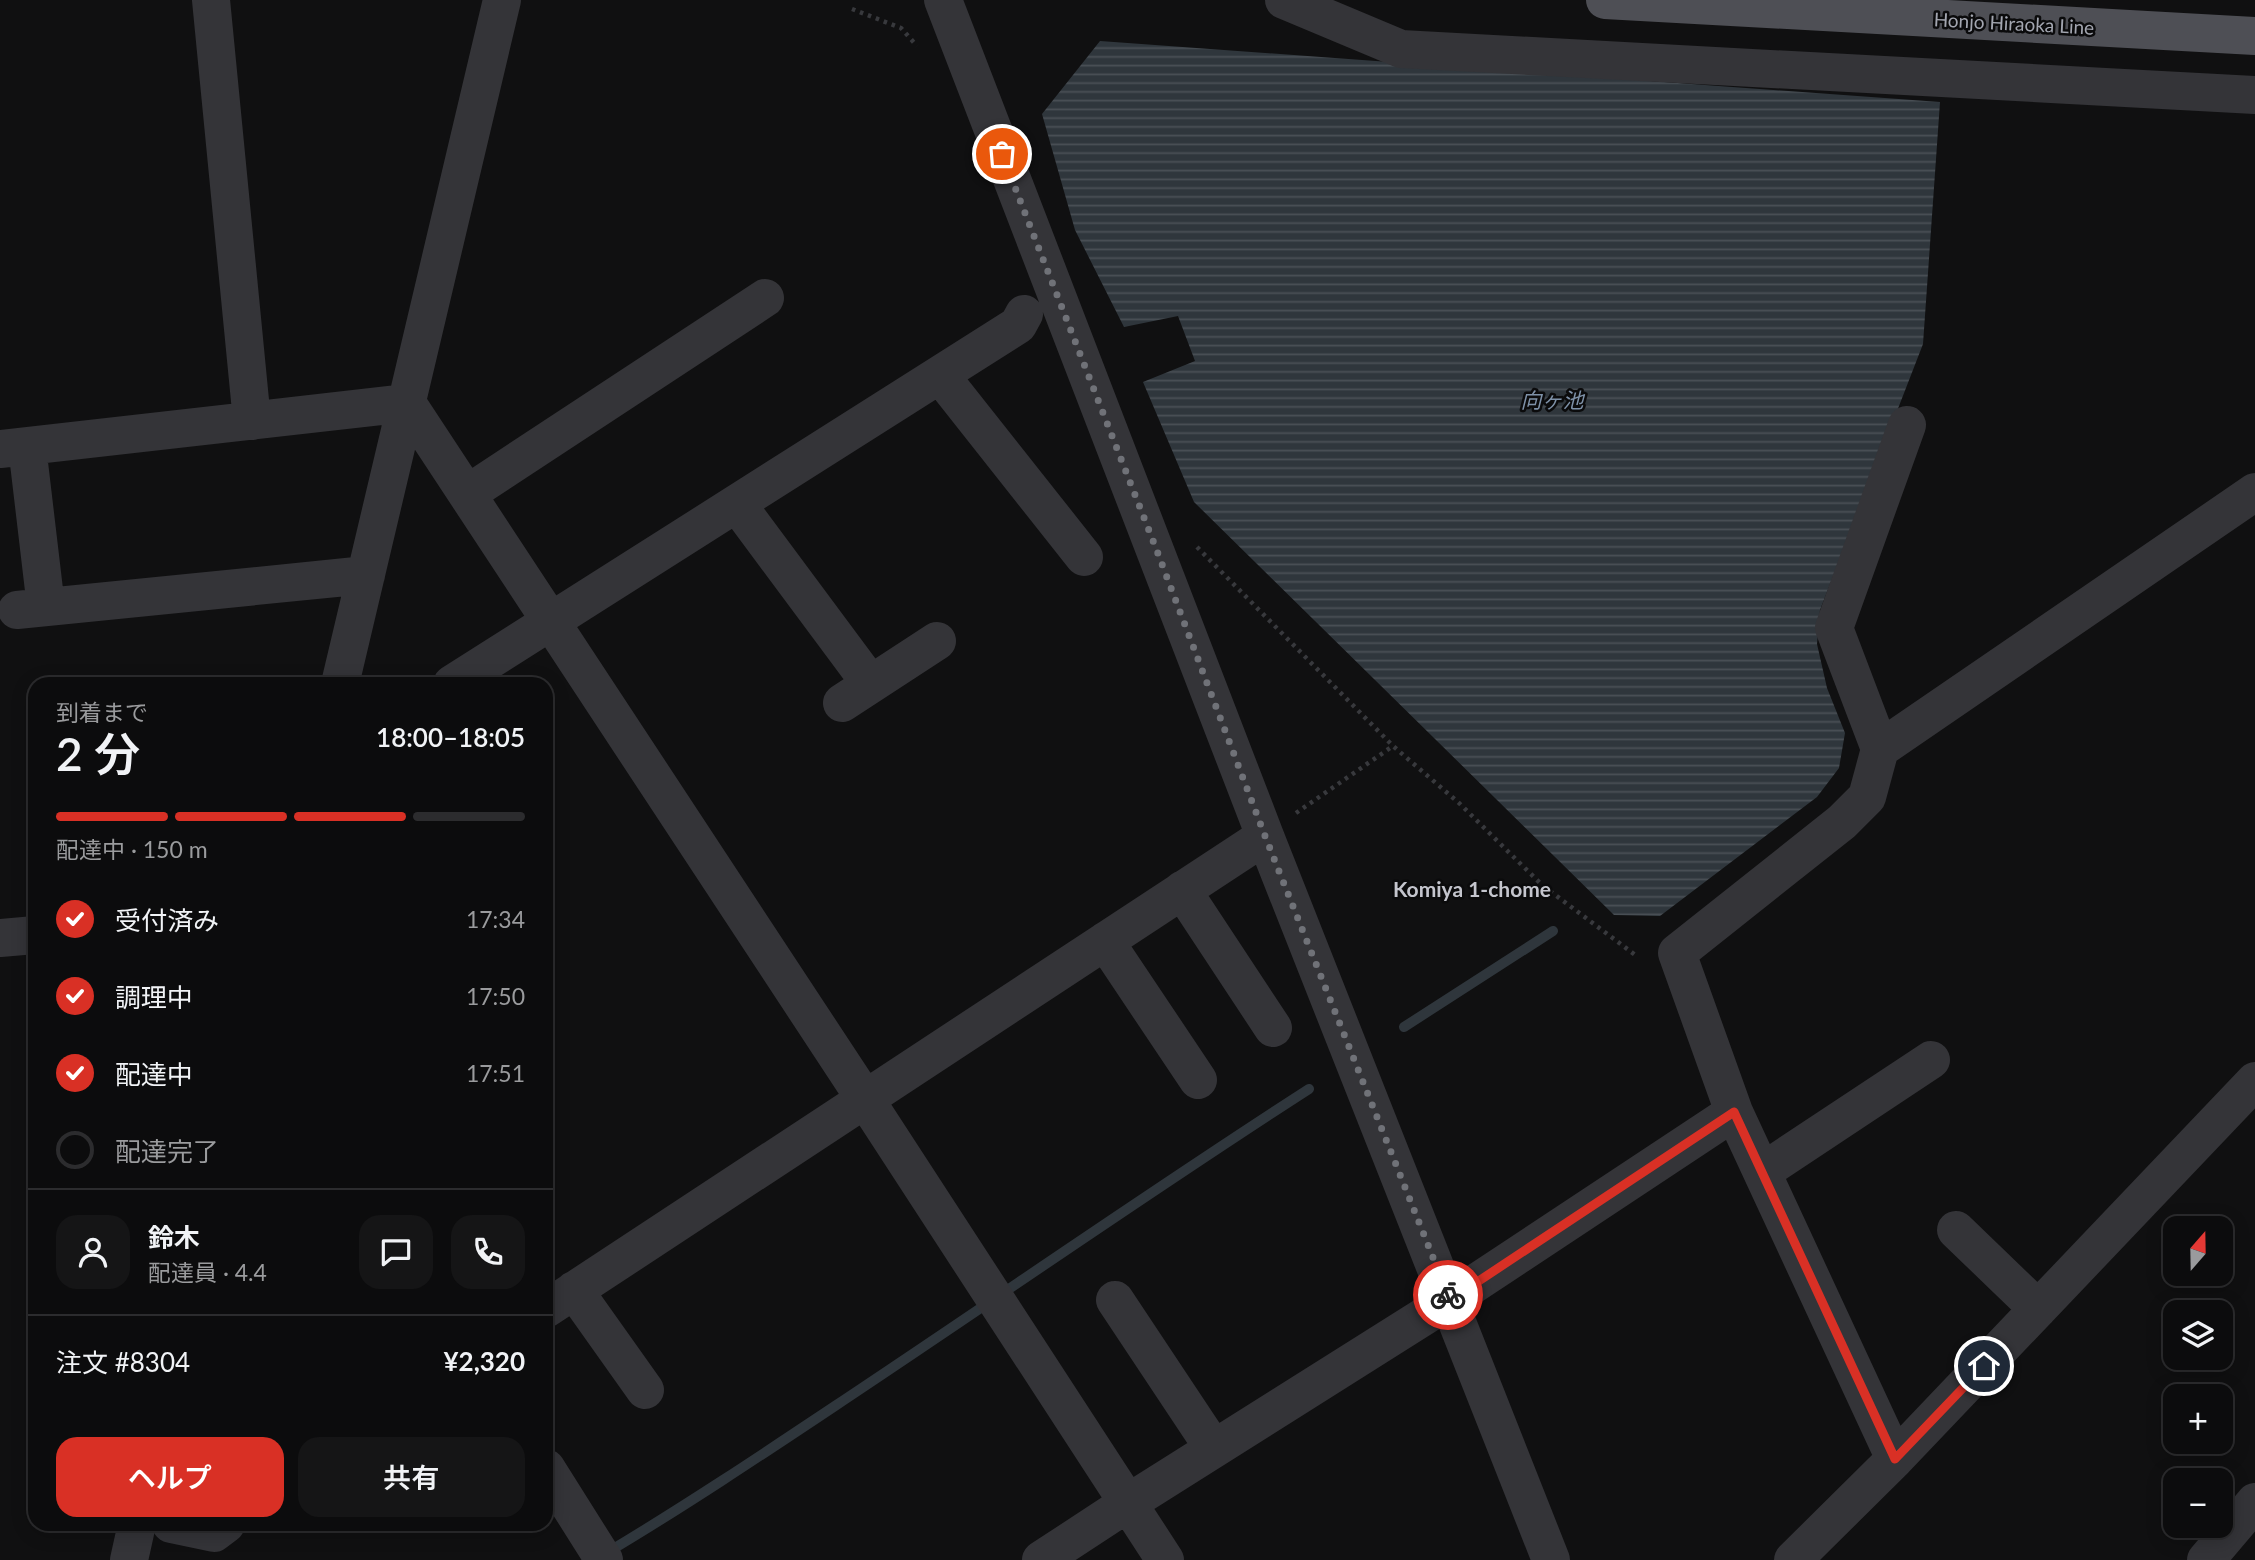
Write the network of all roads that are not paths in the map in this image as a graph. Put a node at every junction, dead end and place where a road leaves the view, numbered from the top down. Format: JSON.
{"nodes":[{"id":1,"x":211,"y":0,"type":"edge"},
{"id":2,"x":502,"y":0,"type":"edge"},
{"id":3,"x":943,"y":0,"type":"edge"},
{"id":4,"x":1284,"y":0,"type":"edge"},
{"id":5,"x":1605,"y":0,"type":"edge"},
{"id":6,"x":2255,"y":36,"type":"edge"},
{"id":7,"x":2255,"y":95,"type":"edge"},
{"id":8,"x":765,"y":298,"type":"dead end"},
{"id":9,"x":1024,"y":314,"type":"dead end"},
{"id":10,"x":940,"y":375,"type":"junction"},
{"id":11,"x":407,"y":403,"type":"junction"},
{"id":12,"x":252,"y":421,"type":"junction"},
{"id":13,"x":1907,"y":425,"type":"dead end"},
{"id":14,"x":14,"y":447,"type":"edge"},
{"id":15,"x":2255,"y":492,"type":"edge"},
{"id":16,"x":467,"y":494,"type":"junction"},
{"id":17,"x":737,"y":504,"type":"junction"},
{"id":18,"x":1083,"y":557,"type":"dead end"},
{"id":19,"x":366,"y":575,"type":"junction"},
{"id":20,"x":551,"y":623,"type":"junction"},
{"id":21,"x":937,"y":641,"type":"dead end"},
{"id":22,"x":343,"y":677,"type":"edge"},
{"id":23,"x":463,"y":677,"type":"edge"},
{"id":24,"x":1880,"y":749,"type":"junction"},
{"id":25,"x":1279,"y":826,"type":"junction"},
{"id":26,"x":1182,"y":890,"type":"junction"},
{"id":27,"x":28,"y":936,"type":"edge"},
{"id":28,"x":0,"y":939,"type":"edge"},
{"id":29,"x":1105,"y":941,"type":"junction"},
{"id":30,"x":1273,"y":1028,"type":"dead end"},
{"id":31,"x":1931,"y":1060,"type":"dead end"},
{"id":32,"x":1198,"y":1080,"type":"dead end"},
{"id":33,"x":2255,"y":1081,"type":"edge"},
{"id":34,"x":865,"y":1099,"type":"junction"},
{"id":35,"x":1734,"y":1112,"type":"junction"},
{"id":36,"x":1762,"y":1172,"type":"junction"},
{"id":37,"x":1956,"y":1230,"type":"dead end"},
{"id":38,"x":560,"y":1300,"type":"edge"},
{"id":39,"x":1115,"y":1300,"type":"dead end"},
{"id":40,"x":1450,"y":1300,"type":"junction"},
{"id":41,"x":2038,"y":1309,"type":"junction"},
{"id":42,"x":645,"y":1390,"type":"dead end"},
{"id":43,"x":1214,"y":1449,"type":"junction"},
{"id":44,"x":1895,"y":1459,"type":"junction"},
{"id":45,"x":553,"y":1479,"type":"edge"},
{"id":46,"x":2255,"y":1502,"type":"edge"},
{"id":47,"x":1128,"y":1503,"type":"junction"},
{"id":48,"x":135,"y":1531,"type":"edge"},
{"id":49,"x":129,"y":1560,"type":"edge"},
{"id":50,"x":604,"y":1560,"type":"edge"},
{"id":51,"x":1041,"y":1560,"type":"edge"},
{"id":52,"x":1165,"y":1560,"type":"edge"},
{"id":53,"x":1551,"y":1560,"type":"edge"},
{"id":54,"x":1793,"y":1560,"type":"edge"},
{"id":55,"x":2206,"y":1560,"type":"edge"}],
"edges":[{"from":1,"to":12,"type":"street"},
{"from":2,"to":11,"type":"street"},
{"from":3,"to":25,"type":"street"},
{"from":4,"to":7,"type":"street"},
{"from":5,"to":6,"type":"main road","name":"Honjo Hiraoka Line"},
{"from":8,"to":16,"type":"street"},
{"from":9,"to":10,"type":"street"},
{"from":10,"to":17,"type":"street"},
{"from":10,"to":18,"type":"street"},
{"from":11,"to":12,"type":"street"},
{"from":11,"to":16,"type":"street"},
{"from":11,"to":19,"type":"street"},
{"from":12,"to":14,"type":"street"},
{"from":13,"to":24,"type":"street"},
{"from":14,"to":19,"type":"street"},
{"from":15,"to":24,"type":"street"},
{"from":16,"to":20,"type":"street"},
{"from":17,"to":20,"type":"street"},
{"from":17,"to":21,"type":"street"},
{"from":19,"to":22,"type":"street"},
{"from":20,"to":23,"type":"street"},
{"from":20,"to":34,"type":"street"},
{"from":24,"to":35,"type":"street"},
{"from":25,"to":26,"type":"street"},
{"from":25,"to":40,"type":"street"},
{"from":26,"to":29,"type":"street"},
{"from":26,"to":30,"type":"street"},
{"from":27,"to":28,"type":"street"},
{"from":29,"to":32,"type":"street"},
{"from":29,"to":34,"type":"street"},
{"from":31,"to":36,"type":"street"},
{"from":33,"to":41,"type":"street"},
{"from":34,"to":38,"type":"street"},
{"from":34,"to":47,"type":"street"},
{"from":35,"to":36,"type":"street"},
{"from":35,"to":40,"type":"street"},
{"from":36,"to":44,"type":"street"},
{"from":37,"to":41,"type":"street"},
{"from":38,"to":42,"type":"street"},
{"from":39,"to":43,"type":"street"},
{"from":40,"to":43,"type":"street"},
{"from":40,"to":53,"type":"street"},
{"from":41,"to":44,"type":"street"},
{"from":43,"to":47,"type":"street"},
{"from":44,"to":54,"type":"street"},
{"from":45,"to":50,"type":"street"},
{"from":46,"to":55,"type":"street"},
{"from":47,"to":51,"type":"street"},
{"from":47,"to":52,"type":"street"},
{"from":48,"to":49,"type":"street"}]}
